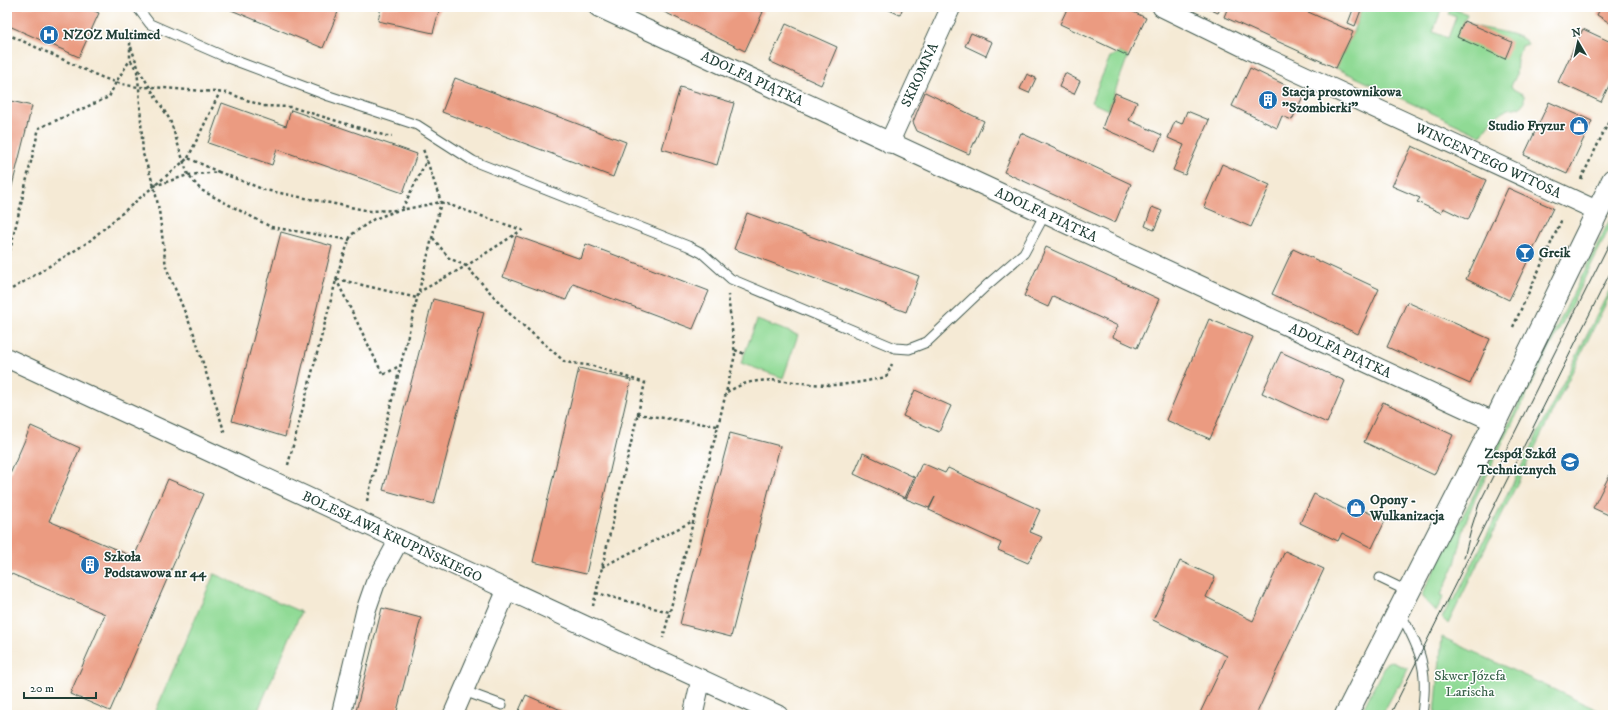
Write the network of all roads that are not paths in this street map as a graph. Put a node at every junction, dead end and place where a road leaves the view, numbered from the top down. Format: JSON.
{"nodes":[{"id":1,"x":138,"y":7,"type":"edge"},
{"id":2,"x":598,"y":7,"type":"edge"},
{"id":3,"x":952,"y":7,"type":"edge"},
{"id":4,"x":1153,"y":10,"type":"edge"},
{"id":5,"x":889,"y":143,"type":"junction"},
{"id":6,"x":1613,"y":180,"type":"edge"},
{"id":7,"x":1598,"y":211,"type":"junction"},
{"id":8,"x":1045,"y":214,"type":"junction"},
{"id":9,"x":7,"y":358,"type":"edge"},
{"id":10,"x":1495,"y":422,"type":"junction"},
{"id":11,"x":399,"y":540,"type":"junction"},
{"id":12,"x":1380,"y":578,"type":"dead end"},
{"id":13,"x":507,"y":590,"type":"junction"},
{"id":14,"x":1409,"y":592,"type":"junction"},
{"id":15,"x":1399,"y":611,"type":"junction"},
{"id":16,"x":701,"y":679,"type":"junction"},
{"id":17,"x":464,"y":691,"type":"junction"},
{"id":18,"x":502,"y":705,"type":"dead end"},
{"id":19,"x":341,"y":715,"type":"edge"},
{"id":20,"x":453,"y":715,"type":"edge"},
{"id":21,"x":693,"y":715,"type":"edge"},
{"id":22,"x":778,"y":715,"type":"edge"},
{"id":23,"x":1346,"y":715,"type":"edge"},
{"id":24,"x":1422,"y":715,"type":"edge"}],
"edges":[{"from":1,"to":8,"type":"lane"},
{"from":2,"to":5,"type":"street","name":"ADOLFA PIĄTKA"},
{"from":3,"to":5,"type":"street","name":"SKROMNA"},
{"from":4,"to":7,"type":"street","name":"WINCENTEGO WITOSA"},
{"from":5,"to":8,"type":"street","name":"ADOLFA PIĄTKA"},
{"from":6,"to":7,"type":"main road"},
{"from":7,"to":10,"type":"main road"},
{"from":8,"to":10,"type":"street","name":"ADOLFA PIĄTKA"},
{"from":9,"to":11,"type":"street","name":"BOLESŁAWA KRUPIŃSKIEGO"},
{"from":10,"to":14,"type":"main road"},
{"from":11,"to":13,"type":"street","name":"BOLESŁAWA KRUPIŃSKIEGO"},
{"from":11,"to":19,"type":"street"},
{"from":12,"to":14,"type":"lane"},
{"from":13,"to":16,"type":"street","name":"BOLESŁAWA KRUPIŃSKIEGO"},
{"from":13,"to":17,"type":"street"},
{"from":14,"to":15,"type":"main road"},
{"from":15,"to":23,"type":"main road"},
{"from":15,"to":24,"type":"lane"},
{"from":16,"to":21,"type":"street"},
{"from":16,"to":22,"type":"street","name":"BOLESŁAWA KRUPIŃSKIEGO"},
{"from":17,"to":18,"type":"lane"},
{"from":17,"to":20,"type":"street"}]}
